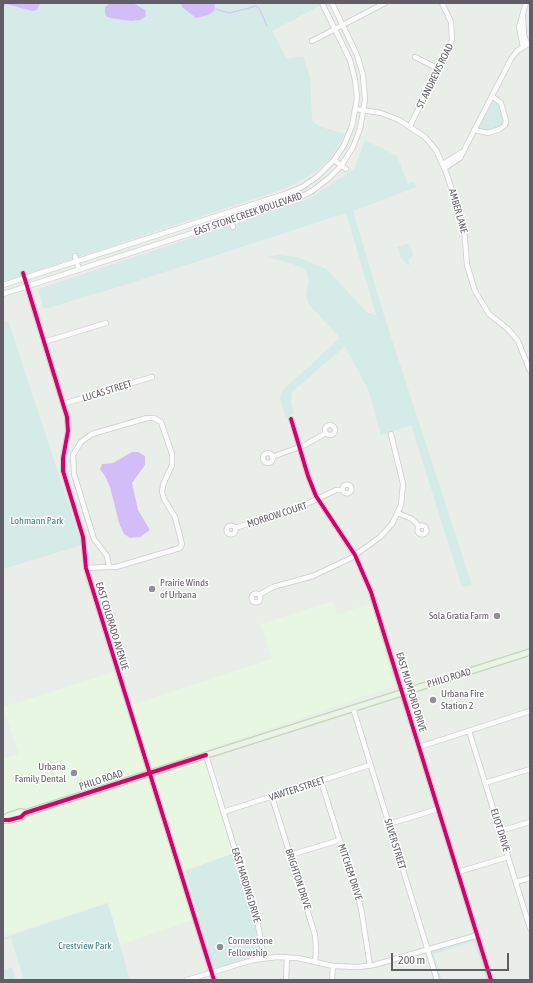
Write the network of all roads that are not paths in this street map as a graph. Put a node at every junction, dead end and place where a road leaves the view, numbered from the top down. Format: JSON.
{"nodes":[{"id":1,"x":322,"y":3,"type":"edge"},
{"id":2,"x":332,"y":3,"type":"edge"},
{"id":3,"x":385,"y":3,"type":"edge"},
{"id":4,"x":442,"y":3,"type":"edge"},
{"id":5,"x":526,"y":3,"type":"edge"},
{"id":6,"x":342,"y":25,"type":"junction"},
{"id":7,"x":335,"y":28,"type":"junction"},
{"id":8,"x":312,"y":41,"type":"dead end"},
{"id":9,"x":527,"y":44,"type":"edge"},
{"id":10,"x":415,"y":57,"type":"dead end"},
{"id":11,"x":439,"y":69,"type":"junction"},
{"id":12,"x":492,"y":96,"type":"junction"},
{"id":13,"x":356,"y":110,"type":"junction"},
{"id":14,"x":364,"y":110,"type":"junction"},
{"id":15,"x":410,"y":126,"type":"junction"},
{"id":16,"x":474,"y":130,"type":"junction"},
{"id":17,"x":334,"y":160,"type":"junction"},
{"id":18,"x":341,"y":166,"type":"junction"},
{"id":19,"x":444,"y":166,"type":"junction"},
{"id":20,"x":346,"y":169,"type":"dead end"},
{"id":21,"x":228,"y":213,"type":"junction"},
{"id":22,"x":230,"y":221,"type":"junction"},
{"id":23,"x":233,"y":227,"type":"dead end"},
{"id":24,"x":75,"y":256,"type":"dead end"},
{"id":25,"x":77,"y":262,"type":"junction"},
{"id":26,"x":79,"y":270,"type":"junction"},
{"id":27,"x":23,"y":273,"type":"dead end"},
{"id":28,"x":25,"y":279,"type":"junction"},
{"id":29,"x":3,"y":286,"type":"edge"},
{"id":30,"x":27,"y":287,"type":"junction"},
{"id":31,"x":3,"y":294,"type":"edge"},
{"id":32,"x":106,"y":323,"type":"dead end"},
{"id":33,"x":44,"y":342,"type":"junction"},
{"id":34,"x":530,"y":371,"type":"edge"},
{"id":35,"x":152,"y":377,"type":"dead end"},
{"id":36,"x":63,"y":404,"type":"junction"},
{"id":37,"x":291,"y":419,"type":"dead end"},
{"id":38,"x":326,"y":433,"type":"dead end"},
{"id":39,"x":391,"y":434,"type":"dead end"},
{"id":40,"x":300,"y":448,"type":"junction"},
{"id":41,"x":272,"y":457,"type":"dead end"},
{"id":42,"x":343,"y":490,"type":"dead end"},
{"id":43,"x":318,"y":500,"type":"junction"},
{"id":44,"x":398,"y":513,"type":"junction"},
{"id":45,"x":419,"y":526,"type":"dead end"},
{"id":46,"x":236,"y":528,"type":"dead end"},
{"id":47,"x":355,"y":555,"type":"junction"},
{"id":48,"x":109,"y":567,"type":"junction"},
{"id":49,"x":86,"y":568,"type":"junction"},
{"id":50,"x":259,"y":595,"type":"dead end"},
{"id":51,"x":530,"y":652,"type":"edge"},
{"id":52,"x":402,"y":692,"type":"junction"},
{"id":53,"x":353,"y":708,"type":"junction"},
{"id":54,"x":530,"y":711,"type":"edge"},
{"id":55,"x":469,"y":731,"type":"junction"},
{"id":56,"x":419,"y":747,"type":"junction"},
{"id":57,"x":206,"y":756,"type":"junction"},
{"id":58,"x":370,"y":765,"type":"junction"},
{"id":59,"x":530,"y":769,"type":"edge"},
{"id":60,"x":150,"y":773,"type":"junction"},
{"id":61,"x":321,"y":781,"type":"junction"},
{"id":62,"x":485,"y":783,"type":"junction"},
{"id":63,"x":272,"y":797,"type":"junction"},
{"id":64,"x":438,"y":809,"type":"junction"},
{"id":65,"x":223,"y":812,"type":"junction"},
{"id":66,"x":3,"y":820,"type":"edge"},
{"id":67,"x":530,"y":822,"type":"edge"},
{"id":68,"x":389,"y":824,"type":"junction"},
{"id":69,"x":500,"y":832,"type":"junction"},
{"id":70,"x":340,"y":840,"type":"junction"},
{"id":71,"x":290,"y":855,"type":"junction"},
{"id":72,"x":508,"y":856,"type":"junction"},
{"id":73,"x":458,"y":872,"type":"junction"},
{"id":74,"x":530,"y":878,"type":"edge"},
{"id":75,"x":516,"y":882,"type":"junction"},
{"id":76,"x":530,"y":928,"type":"edge"},
{"id":77,"x":478,"y":935,"type":"junction"},
{"id":78,"x":428,"y":950,"type":"junction"},
{"id":79,"x":287,"y":957,"type":"junction"},
{"id":80,"x":264,"y":958,"type":"junction"},
{"id":81,"x":315,"y":962,"type":"junction"},
{"id":82,"x":333,"y":966,"type":"junction"},
{"id":83,"x":370,"y":966,"type":"junction"},
{"id":84,"x":212,"y":972,"type":"junction"},
{"id":85,"x":187,"y":980,"type":"edge"},
{"id":86,"x":214,"y":980,"type":"edge"},
{"id":87,"x":286,"y":980,"type":"edge"},
{"id":88,"x":332,"y":980,"type":"edge"},
{"id":89,"x":437,"y":980,"type":"edge"},
{"id":90,"x":492,"y":980,"type":"edge"}],
"edges":[{"from":1,"to":7,"type":"street","name":"EAST STONE CREEK BOULEVARD"},
{"from":2,"to":6,"type":"street","name":"EAST STONE CREEK BOULEVARD"},
{"from":3,"to":6,"type":"street"},
{"from":4,"to":11,"type":"street","name":"ST. ANDREWS ROAD"},
{"from":5,"to":9,"type":"street"},
{"from":6,"to":7,"type":"street"},
{"from":6,"to":14,"type":"street","name":"EAST STONE CREEK BOULEVARD"},
{"from":7,"to":8,"type":"street"},
{"from":7,"to":13,"type":"street","name":"EAST STONE CREEK BOULEVARD"},
{"from":9,"to":12,"type":"street"},
{"from":10,"to":11,"type":"street"},
{"from":11,"to":15,"type":"street","name":"ST. ANDREWS ROAD"},
{"from":12,"to":16,"type":"street"},
{"from":12,"to":16,"type":"street"},
{"from":13,"to":14,"type":"street","name":"AMBER LANE"},
{"from":13,"to":17,"type":"street","name":"EAST STONE CREEK BOULEVARD"},
{"from":14,"to":15,"type":"street","name":"AMBER LANE"},
{"from":14,"to":18,"type":"street","name":"EAST STONE CREEK BOULEVARD"},
{"from":15,"to":19,"type":"street","name":"AMBER LANE"},
{"from":16,"to":19,"type":"street"},
{"from":17,"to":18,"type":"street"},
{"from":17,"to":21,"type":"street","name":"EAST STONE CREEK BOULEVARD"},
{"from":18,"to":20,"type":"street"},
{"from":18,"to":22,"type":"street","name":"EAST STONE CREEK BOULEVARD"},
{"from":19,"to":34,"type":"street","name":"AMBER LANE"},
{"from":21,"to":22,"type":"street"},
{"from":21,"to":25,"type":"street","name":"EAST STONE CREEK BOULEVARD"},
{"from":22,"to":23,"type":"street"},
{"from":22,"to":26,"type":"street","name":"EAST STONE CREEK BOULEVARD"},
{"from":24,"to":25,"type":"street"},
{"from":25,"to":26,"type":"street"},
{"from":25,"to":28,"type":"street","name":"EAST STONE CREEK BOULEVARD"},
{"from":26,"to":30,"type":"street","name":"EAST STONE CREEK BOULEVARD"},
{"from":27,"to":28,"type":"street","name":"EAST COLORADO AVENUE"},
{"from":28,"to":29,"type":"street","name":"EAST STONE CREEK BOULEVARD"},
{"from":28,"to":30,"type":"street","name":"EAST COLORADO AVENUE"},
{"from":30,"to":31,"type":"street","name":"EAST STONE CREEK BOULEVARD"},
{"from":30,"to":33,"type":"street","name":"EAST COLORADO AVENUE"},
{"from":32,"to":33,"type":"street"},
{"from":33,"to":36,"type":"street","name":"EAST COLORADO AVENUE"},
{"from":35,"to":36,"type":"street","name":"LUCAS STREET"},
{"from":36,"to":49,"type":"street","name":"EAST COLORADO AVENUE"},
{"from":37,"to":40,"type":"street","name":"EAST MUMFORD DRIVE"},
{"from":38,"to":40,"type":"street"},
{"from":39,"to":44,"type":"street"},
{"from":40,"to":41,"type":"street"},
{"from":40,"to":43,"type":"street","name":"EAST MUMFORD DRIVE"},
{"from":42,"to":43,"type":"street","name":"MORROW COURT"},
{"from":43,"to":46,"type":"street","name":"MORROW COURT"},
{"from":43,"to":47,"type":"street","name":"EAST MUMFORD DRIVE"},
{"from":44,"to":45,"type":"street"},
{"from":44,"to":47,"type":"street"},
{"from":47,"to":50,"type":"street"},
{"from":47,"to":52,"type":"street","name":"EAST MUMFORD DRIVE"},
{"from":48,"to":48,"type":"street"},
{"from":48,"to":49,"type":"street"},
{"from":49,"to":60,"type":"street","name":"EAST COLORADO AVENUE"},
{"from":51,"to":52,"type":"main road","name":"PHILO ROAD"},
{"from":52,"to":53,"type":"main road","name":"PHILO ROAD"},
{"from":52,"to":56,"type":"street","name":"EAST MUMFORD DRIVE"},
{"from":53,"to":57,"type":"main road","name":"PHILO ROAD"},
{"from":53,"to":58,"type":"street","name":"SILVER STREET"},
{"from":54,"to":55,"type":"street"},
{"from":55,"to":56,"type":"street"},
{"from":55,"to":62,"type":"street","name":"ELIOT DRIVE"},
{"from":56,"to":64,"type":"street","name":"EAST MUMFORD DRIVE"},
{"from":57,"to":60,"type":"main road","name":"PHILO ROAD"},
{"from":57,"to":65,"type":"street","name":"EAST HARDING DRIVE"},
{"from":58,"to":61,"type":"street","name":"VAWTER STREET"},
{"from":58,"to":68,"type":"street","name":"SILVER STREET"},
{"from":59,"to":62,"type":"street"},
{"from":60,"to":66,"type":"main road","name":"PHILO ROAD"},
{"from":60,"to":84,"type":"street","name":"EAST COLORADO AVENUE"},
{"from":61,"to":63,"type":"street","name":"VAWTER STREET"},
{"from":61,"to":70,"type":"street","name":"MITCHEM DRIVE"},
{"from":62,"to":69,"type":"street","name":"ELIOT DRIVE"},
{"from":63,"to":65,"type":"street","name":"VAWTER STREET"},
{"from":63,"to":71,"type":"street","name":"BRIGHTON DRIVE"},
{"from":64,"to":68,"type":"street"},
{"from":64,"to":73,"type":"street","name":"EAST MUMFORD DRIVE"},
{"from":65,"to":80,"type":"street","name":"EAST HARDING DRIVE"},
{"from":67,"to":69,"type":"street"},
{"from":68,"to":78,"type":"street","name":"SILVER STREET"},
{"from":69,"to":72,"type":"street","name":"ELIOT DRIVE"},
{"from":70,"to":71,"type":"street"},
{"from":70,"to":83,"type":"street","name":"MITCHEM DRIVE"},
{"from":71,"to":81,"type":"street","name":"BRIGHTON DRIVE"},
{"from":72,"to":73,"type":"street"},
{"from":72,"to":75,"type":"street","name":"ELIOT DRIVE"},
{"from":73,"to":77,"type":"street","name":"EAST MUMFORD DRIVE"},
{"from":74,"to":75,"type":"street"},
{"from":75,"to":76,"type":"street","name":"ELIOT DRIVE"},
{"from":77,"to":78,"type":"street"},
{"from":77,"to":90,"type":"street","name":"EAST MUMFORD DRIVE"},
{"from":78,"to":83,"type":"street"},
{"from":78,"to":89,"type":"street","name":"SILVER STREET"},
{"from":79,"to":80,"type":"street"},
{"from":79,"to":81,"type":"street"},
{"from":79,"to":87,"type":"street"},
{"from":80,"to":84,"type":"street"},
{"from":81,"to":82,"type":"street"},
{"from":82,"to":83,"type":"street"},
{"from":82,"to":88,"type":"street"},
{"from":84,"to":85,"type":"street"},
{"from":84,"to":86,"type":"street","name":"EAST COLORADO AVENUE"}]}
